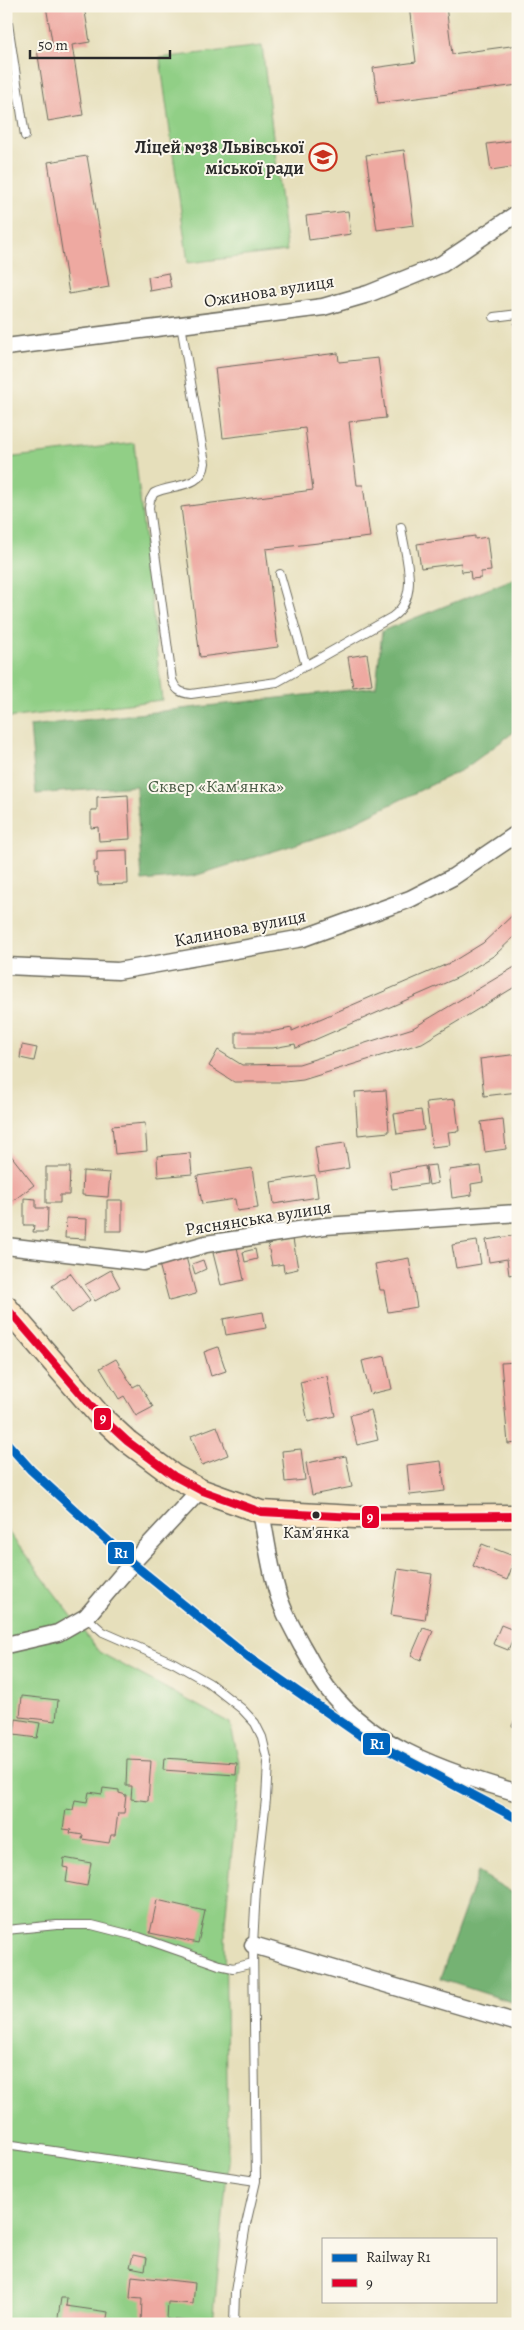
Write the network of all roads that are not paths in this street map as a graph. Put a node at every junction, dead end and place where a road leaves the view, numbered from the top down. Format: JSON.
{"nodes":[{"id":1,"x":6,"y":10,"type":"edge"},
{"id":2,"x":25,"y":136,"type":"dead end"},
{"id":3,"x":518,"y":213,"type":"edge"},
{"id":4,"x":518,"y":314,"type":"edge"},
{"id":5,"x":494,"y":317,"type":"dead end"},
{"id":6,"x":181,"y":325,"type":"junction"},
{"id":7,"x":6,"y":347,"type":"edge"},
{"id":8,"x":401,"y":527,"type":"dead end"},
{"id":9,"x":280,"y":574,"type":"dead end"},
{"id":10,"x":306,"y":666,"type":"junction"},
{"id":11,"x":518,"y":833,"type":"edge"},
{"id":12,"x":6,"y":966,"type":"edge"},
{"id":13,"x":518,"y":1213,"type":"edge"},
{"id":14,"x":6,"y":1246,"type":"edge"},
{"id":15,"x":6,"y":1308,"type":"edge"},
{"id":16,"x":200,"y":1490,"type":"junction"},
{"id":17,"x":261,"y":1512,"type":"junction"},
{"id":18,"x":518,"y":1516,"type":"edge"},
{"id":19,"x":86,"y":1617,"type":"junction"},
{"id":20,"x":6,"y":1645,"type":"edge"},
{"id":21,"x":518,"y":1793,"type":"edge"},
{"id":22,"x":6,"y":1930,"type":"edge"},
{"id":23,"x":253,"y":1946,"type":"junction"},
{"id":24,"x":253,"y":1963,"type":"junction"},
{"id":25,"x":518,"y":2023,"type":"edge"},
{"id":26,"x":6,"y":2144,"type":"edge"},
{"id":27,"x":256,"y":2181,"type":"junction"},
{"id":28,"x":234,"y":2324,"type":"edge"}],
"edges":[{"from":1,"to":2,"type":"lane"},
{"from":3,"to":6,"type":"street","name":"Ожинова вулиця"},
{"from":4,"to":5,"type":"lane"},
{"from":6,"to":7,"type":"street","name":"Ожинова вулиця"},
{"from":6,"to":10,"type":"lane"},
{"from":8,"to":10,"type":"lane"},
{"from":9,"to":10,"type":"lane"},
{"from":11,"to":12,"type":"street","name":"Калинова вулиця"},
{"from":13,"to":14,"type":"street","name":"Ряснянська вулиця"},
{"from":15,"to":16,"type":"main road"},
{"from":16,"to":17,"type":"main road"},
{"from":16,"to":19,"type":"street"},
{"from":17,"to":18,"type":"main road"},
{"from":17,"to":21,"type":"street"},
{"from":19,"to":20,"type":"street"},
{"from":19,"to":23,"type":"lane"},
{"from":22,"to":24,"type":"lane"},
{"from":23,"to":24,"type":"lane"},
{"from":23,"to":25,"type":"street"},
{"from":24,"to":27,"type":"lane"},
{"from":26,"to":27,"type":"lane"},
{"from":27,"to":28,"type":"lane"}]}
